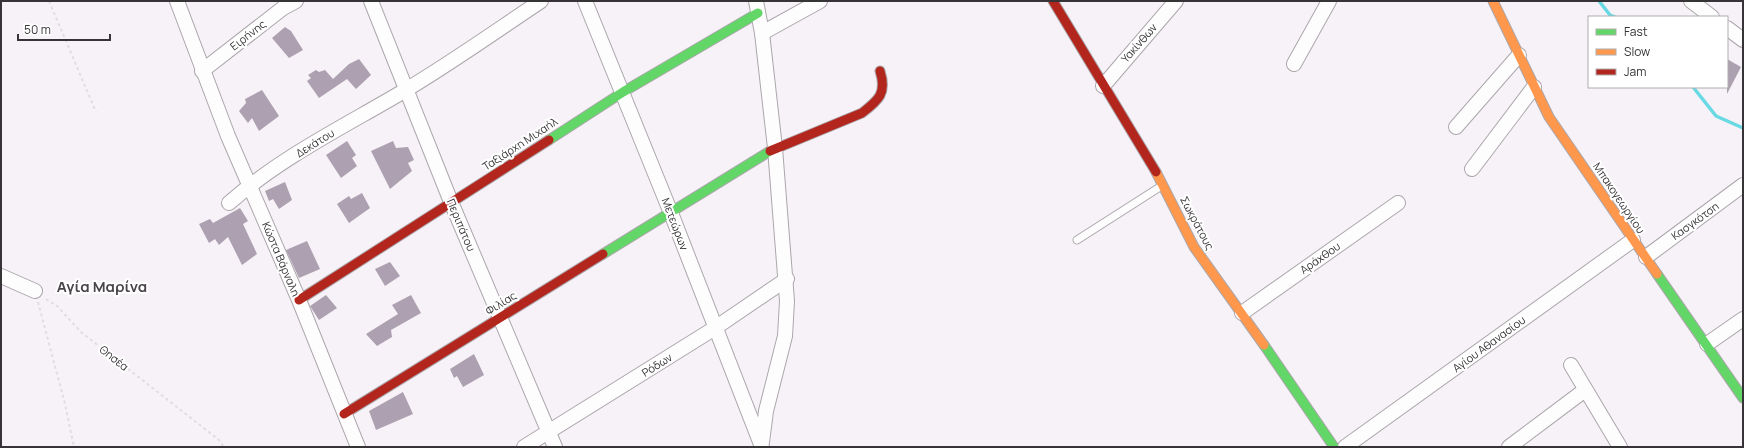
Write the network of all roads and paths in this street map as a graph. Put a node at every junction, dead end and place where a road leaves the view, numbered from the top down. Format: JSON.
{"nodes":[{"id":1,"x":49,"y":1,"type":"edge"},
{"id":2,"x":177,"y":1,"type":"edge"},
{"id":3,"x":296,"y":1,"type":"edge"},
{"id":4,"x":371,"y":1,"type":"edge"},
{"id":5,"x":541,"y":1,"type":"edge"},
{"id":6,"x":585,"y":1,"type":"edge"},
{"id":7,"x":820,"y":1,"type":"edge"},
{"id":8,"x":1053,"y":1,"type":"edge"},
{"id":9,"x":1176,"y":1,"type":"edge"},
{"id":10,"x":1329,"y":1,"type":"edge"},
{"id":11,"x":1492,"y":1,"type":"edge"},
{"id":12,"x":1691,"y":1,"type":"edge"},
{"id":13,"x":757,"y":7,"type":"edge"},
{"id":14,"x":1711,"y":16,"type":"edge"},
{"id":15,"x":1728,"y":29,"type":"edge"},
{"id":16,"x":762,"y":33,"type":"junction"},
{"id":17,"x":1743,"y":40,"type":"edge"},
{"id":18,"x":1519,"y":55,"type":"junction"},
{"id":19,"x":1294,"y":64,"type":"dead end"},
{"id":20,"x":202,"y":71,"type":"junction"},
{"id":21,"x":880,"y":71,"type":"dead end"},
{"id":22,"x":1103,"y":86,"type":"junction"},
{"id":23,"x":1534,"y":87,"type":"junction"},
{"id":24,"x":405,"y":90,"type":"junction"},
{"id":25,"x":623,"y":92,"type":"junction"},
{"id":26,"x":96,"y":112,"type":"dead end"},
{"id":27,"x":1456,"y":127,"type":"dead end"},
{"id":28,"x":775,"y":148,"type":"junction"},
{"id":29,"x":1472,"y":169,"type":"dead end"},
{"id":30,"x":249,"y":185,"type":"junction"},
{"id":31,"x":1163,"y":185,"type":"junction"},
{"id":32,"x":1743,"y":185,"type":"edge"},
{"id":33,"x":451,"y":202,"type":"junction"},
{"id":34,"x":229,"y":203,"type":"dead end"},
{"id":35,"x":1398,"y":203,"type":"dead end"},
{"id":36,"x":670,"y":213,"type":"junction"},
{"id":37,"x":1077,"y":240,"type":"dead end"},
{"id":38,"x":1633,"y":240,"type":"junction"},
{"id":39,"x":1646,"y":257,"type":"junction"},
{"id":40,"x":1,"y":276,"type":"edge"},
{"id":41,"x":787,"y":279,"type":"junction"},
{"id":42,"x":35,"y":292,"type":"junction"},
{"id":43,"x":299,"y":300,"type":"junction"},
{"id":44,"x":1242,"y":313,"type":"junction"},
{"id":45,"x":501,"y":317,"type":"junction"},
{"id":46,"x":1743,"y":319,"type":"edge"},
{"id":47,"x":715,"y":328,"type":"junction"},
{"id":48,"x":1707,"y":344,"type":"junction"},
{"id":49,"x":1571,"y":365,"type":"dead end"},
{"id":50,"x":1585,"y":390,"type":"junction"},
{"id":51,"x":1743,"y":398,"type":"edge"},
{"id":52,"x":344,"y":414,"type":"junction"},
{"id":53,"x":549,"y":431,"type":"junction"},
{"id":54,"x":762,"y":446,"type":"edge"},
{"id":55,"x":74,"y":447,"type":"edge"},
{"id":56,"x":224,"y":447,"type":"edge"},
{"id":57,"x":358,"y":447,"type":"edge"},
{"id":58,"x":524,"y":447,"type":"edge"},
{"id":59,"x":555,"y":447,"type":"edge"},
{"id":60,"x":1334,"y":447,"type":"edge"},
{"id":61,"x":1345,"y":447,"type":"edge"},
{"id":62,"x":1509,"y":447,"type":"edge"},
{"id":63,"x":1620,"y":447,"type":"edge"}],
"edges":[{"from":1,"to":26,"type":"path"},
{"from":2,"to":20,"type":"street","name":"Κώστα Βάρναλη"},
{"from":3,"to":20,"type":"street","name":"Ειρήνης"},
{"from":4,"to":24,"type":"street","name":"Περιπάτου"},
{"from":5,"to":24,"type":"street","name":"Δεκάτου"},
{"from":6,"to":25,"type":"street","name":"Μετεώρων"},
{"from":7,"to":16,"type":"street"},
{"from":8,"to":22,"type":"street","name":"Σωκράτους"},
{"from":9,"to":22,"type":"street","name":"Υακίνθων"},
{"from":10,"to":19,"type":"street"},
{"from":11,"to":18,"type":"street","name":"Μπακογεωργίου"},
{"from":12,"to":14,"type":"street"},
{"from":13,"to":16,"type":"street"},
{"from":13,"to":25,"type":"street","name":"Ταξιάρχη Μιχαήλ"},
{"from":15,"to":17,"type":"street"},
{"from":16,"to":28,"type":"street"},
{"from":18,"to":23,"type":"street","name":"Μπακογεωργίου"},
{"from":18,"to":27,"type":"street"},
{"from":20,"to":30,"type":"street","name":"Κώστα Βάρναλη"},
{"from":21,"to":28,"type":"street","name":"Φιλίας"},
{"from":22,"to":31,"type":"street","name":"Σωκράτους"},
{"from":23,"to":29,"type":"street"},
{"from":23,"to":38,"type":"street","name":"Μπακογεωργίου"},
{"from":24,"to":30,"type":"street","name":"Δεκάτου"},
{"from":24,"to":33,"type":"street","name":"Περιπάτου"},
{"from":25,"to":33,"type":"street","name":"Ταξιάρχη Μιχαήλ"},
{"from":25,"to":36,"type":"street","name":"Μετεώρων"},
{"from":28,"to":36,"type":"street","name":"Φιλίας"},
{"from":28,"to":41,"type":"street"},
{"from":30,"to":34,"type":"street","name":"Δεκάτου"},
{"from":30,"to":43,"type":"street","name":"Κώστα Βάρναλη"},
{"from":31,"to":37,"type":"lane"},
{"from":31,"to":44,"type":"street","name":"Σωκράτους"},
{"from":32,"to":39,"type":"street","name":"Κασγκότση"},
{"from":33,"to":43,"type":"street","name":"Ταξιάρχη Μιχαήλ"},
{"from":33,"to":45,"type":"street","name":"Περιπάτου"},
{"from":35,"to":44,"type":"street","name":"Αράχθου"},
{"from":36,"to":45,"type":"street","name":"Φιλίας"},
{"from":36,"to":47,"type":"street","name":"Μετεώρων"},
{"from":38,"to":39,"type":"street","name":"Μπακογεωργίου"},
{"from":38,"to":61,"type":"street","name":"Αγίου Αθανασίου"},
{"from":39,"to":48,"type":"street","name":"Μπακογεωργίου"},
{"from":40,"to":42,"type":"street"},
{"from":41,"to":47,"type":"street","name":"Ρόδων"},
{"from":41,"to":54,"type":"street"},
{"from":42,"to":55,"type":"path"},
{"from":42,"to":56,"type":"path","name":"Θησέα"},
{"from":43,"to":52,"type":"street","name":"Κώστα Βάρναλη"},
{"from":44,"to":60,"type":"street","name":"Σωκράτους"},
{"from":45,"to":52,"type":"street","name":"Φιλίας"},
{"from":45,"to":53,"type":"street","name":"Περιπάτου"},
{"from":46,"to":48,"type":"street"},
{"from":47,"to":53,"type":"street","name":"Ρόδων"},
{"from":47,"to":54,"type":"street","name":"Μετεώρων"},
{"from":48,"to":51,"type":"street","name":"Μπακογεωργίου"},
{"from":49,"to":50,"type":"street"},
{"from":50,"to":62,"type":"street"},
{"from":50,"to":63,"type":"street"},
{"from":52,"to":57,"type":"street","name":"Κώστα Βάρναλη"},
{"from":53,"to":58,"type":"street","name":"Ρόδων"},
{"from":53,"to":59,"type":"street","name":"Περιπάτου"}]}
